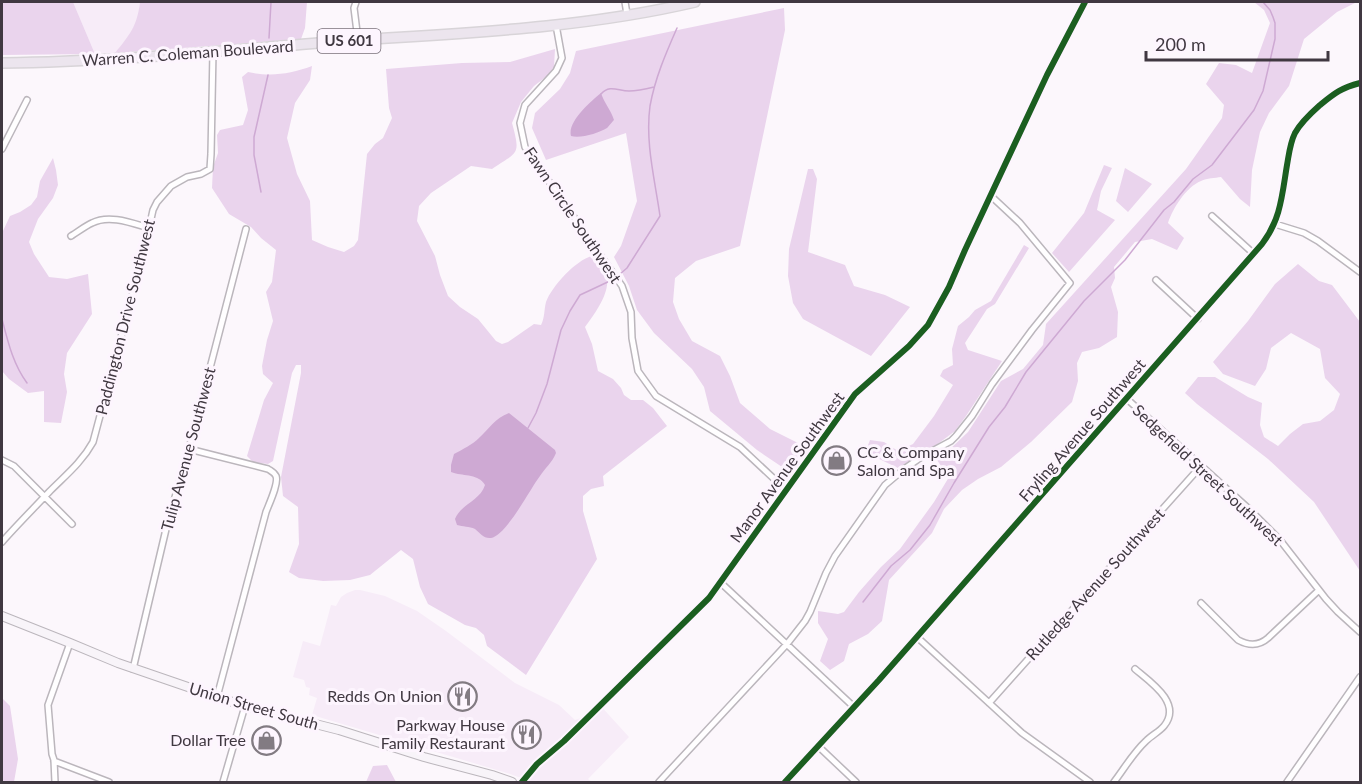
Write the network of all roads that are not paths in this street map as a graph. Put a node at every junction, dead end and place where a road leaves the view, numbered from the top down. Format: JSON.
{"nodes":[{"id":1,"x":356,"y":2,"type":"edge"},
{"id":2,"x":625,"y":2,"type":"edge"},
{"id":3,"x":695,"y":2,"type":"edge"},
{"id":4,"x":1085,"y":2,"type":"edge"},
{"id":5,"x":627,"y":14,"type":"junction"},
{"id":6,"x":556,"y":25,"type":"junction"},
{"id":7,"x":358,"y":40,"type":"junction"},
{"id":8,"x":213,"y":51,"type":"junction"},
{"id":9,"x":2,"y":63,"type":"edge"},
{"id":10,"x":1360,"y":83,"type":"edge"},
{"id":11,"x":27,"y":100,"type":"dead end"},
{"id":12,"x":2,"y":149,"type":"edge"},
{"id":13,"x":991,"y":196,"type":"junction"},
{"id":14,"x":1212,"y":216,"type":"dead end"},
{"id":15,"x":1275,"y":224,"type":"junction"},
{"id":16,"x":149,"y":228,"type":"junction"},
{"id":17,"x":246,"y":229,"type":"dead end"},
{"id":18,"x":71,"y":236,"type":"dead end"},
{"id":19,"x":1254,"y":254,"type":"junction"},
{"id":20,"x":1360,"y":272,"type":"edge"},
{"id":21,"x":1156,"y":280,"type":"dead end"},
{"id":22,"x":1198,"y":319,"type":"junction"},
{"id":23,"x":1127,"y":399,"type":"junction"},
{"id":24,"x":189,"y":449,"type":"junction"},
{"id":25,"x":2,"y":460,"type":"edge"},
{"id":26,"x":1201,"y":466,"type":"junction"},
{"id":27,"x":786,"y":490,"type":"junction"},
{"id":28,"x":45,"y":497,"type":"junction"},
{"id":29,"x":72,"y":524,"type":"dead end"},
{"id":30,"x":2,"y":542,"type":"edge"},
{"id":31,"x":721,"y":583,"type":"junction"},
{"id":32,"x":1319,"y":590,"type":"junction"},
{"id":33,"x":1201,"y":603,"type":"dead end"},
{"id":34,"x":2,"y":616,"type":"edge"},
{"id":35,"x":1360,"y":632,"type":"edge"},
{"id":36,"x":917,"y":637,"type":"junction"},
{"id":37,"x":70,"y":643,"type":"junction"},
{"id":38,"x":787,"y":644,"type":"junction"},
{"id":39,"x":133,"y":669,"type":"junction"},
{"id":40,"x":1135,"y":669,"type":"dead end"},
{"id":41,"x":1360,"y":677,"type":"edge"},
{"id":42,"x":217,"y":697,"type":"junction"},
{"id":43,"x":989,"y":703,"type":"junction"},
{"id":44,"x":245,"y":706,"type":"junction"},
{"id":45,"x":854,"y":707,"type":"junction"},
{"id":46,"x":818,"y":746,"type":"junction"},
{"id":47,"x":54,"y":760,"type":"junction"},
{"id":48,"x":55,"y":783,"type":"edge"},
{"id":49,"x":109,"y":783,"type":"edge"},
{"id":50,"x":223,"y":783,"type":"edge"},
{"id":51,"x":512,"y":783,"type":"edge"},
{"id":52,"x":522,"y":783,"type":"edge"},
{"id":53,"x":658,"y":783,"type":"edge"},
{"id":54,"x":785,"y":783,"type":"edge"},
{"id":55,"x":856,"y":783,"type":"edge"},
{"id":56,"x":1090,"y":783,"type":"edge"},
{"id":57,"x":1114,"y":783,"type":"edge"},
{"id":58,"x":1287,"y":783,"type":"edge"}],
"edges":[{"from":1,"to":7,"type":"street"},
{"from":2,"to":5,"type":"street"},
{"from":3,"to":5,"type":"highway","name":"Warren C. Coleman Boulevard","number":"US 601"},
{"from":4,"to":13,"type":"street","name":"Manor Avenue Southwest"},
{"from":5,"to":6,"type":"highway","name":"Warren C. Coleman Boulevard","number":"US 601"},
{"from":6,"to":7,"type":"highway","name":"Warren C. Coleman Boulevard","number":"US 601"},
{"from":6,"to":27,"type":"street","name":"Fawn Circle Southwest"},
{"from":7,"to":8,"type":"highway","name":"Warren C. Coleman Boulevard","number":"US 601"},
{"from":8,"to":9,"type":"highway","name":"Warren C. Coleman Boulevard","number":"US 601"},
{"from":8,"to":16,"type":"street","name":"Paddington Drive Southwest"},
{"from":10,"to":15,"type":"street","name":"Fryling Avenue Southwest"},
{"from":11,"to":12,"type":"street"},
{"from":13,"to":27,"type":"street","name":"Manor Avenue Southwest"},
{"from":13,"to":38,"type":"street"},
{"from":14,"to":19,"type":"street"},
{"from":15,"to":19,"type":"street","name":"Fryling Avenue Southwest"},
{"from":15,"to":20,"type":"street"},
{"from":16,"to":18,"type":"street"},
{"from":16,"to":28,"type":"street","name":"Paddington Drive Southwest"},
{"from":17,"to":24,"type":"street","name":"Tulip Avenue Southwest"},
{"from":19,"to":22,"type":"street","name":"Fryling Avenue Southwest"},
{"from":21,"to":22,"type":"street"},
{"from":22,"to":23,"type":"street","name":"Fryling Avenue Southwest"},
{"from":23,"to":26,"type":"street","name":"Sedgefield Street Southwest"},
{"from":23,"to":36,"type":"street","name":"Fryling Avenue Southwest"},
{"from":24,"to":39,"type":"street","name":"Tulip Avenue Southwest"},
{"from":24,"to":42,"type":"street"},
{"from":25,"to":28,"type":"street"},
{"from":26,"to":32,"type":"street","name":"Sedgefield Street Southwest"},
{"from":26,"to":43,"type":"street","name":"Rutledge Avenue Southwest"},
{"from":27,"to":31,"type":"street","name":"Manor Avenue Southwest"},
{"from":28,"to":29,"type":"street"},
{"from":28,"to":30,"type":"street","name":"Paddington Drive Southwest"},
{"from":31,"to":38,"type":"street"},
{"from":31,"to":52,"type":"street","name":"Manor Avenue Southwest"},
{"from":32,"to":33,"type":"street"},
{"from":32,"to":35,"type":"street","name":"Sedgefield Street Southwest"},
{"from":34,"to":37,"type":"main road","name":"Union Street South"},
{"from":36,"to":43,"type":"street"},
{"from":36,"to":45,"type":"street","name":"Fryling Avenue Southwest"},
{"from":37,"to":39,"type":"main road","name":"Union Street South"},
{"from":37,"to":47,"type":"street"},
{"from":38,"to":45,"type":"street"},
{"from":38,"to":53,"type":"street"},
{"from":39,"to":42,"type":"main road","name":"Union Street South"},
{"from":40,"to":57,"type":"street"},
{"from":41,"to":58,"type":"street"},
{"from":42,"to":44,"type":"main road","name":"Union Street South"},
{"from":43,"to":56,"type":"street"},
{"from":44,"to":50,"type":"street"},
{"from":44,"to":51,"type":"main road","name":"Union Street South"},
{"from":45,"to":46,"type":"street","name":"Fryling Avenue Southwest"},
{"from":46,"to":54,"type":"street","name":"Fryling Avenue Southwest"},
{"from":46,"to":55,"type":"street"},
{"from":47,"to":48,"type":"street"},
{"from":47,"to":49,"type":"street"}]}
